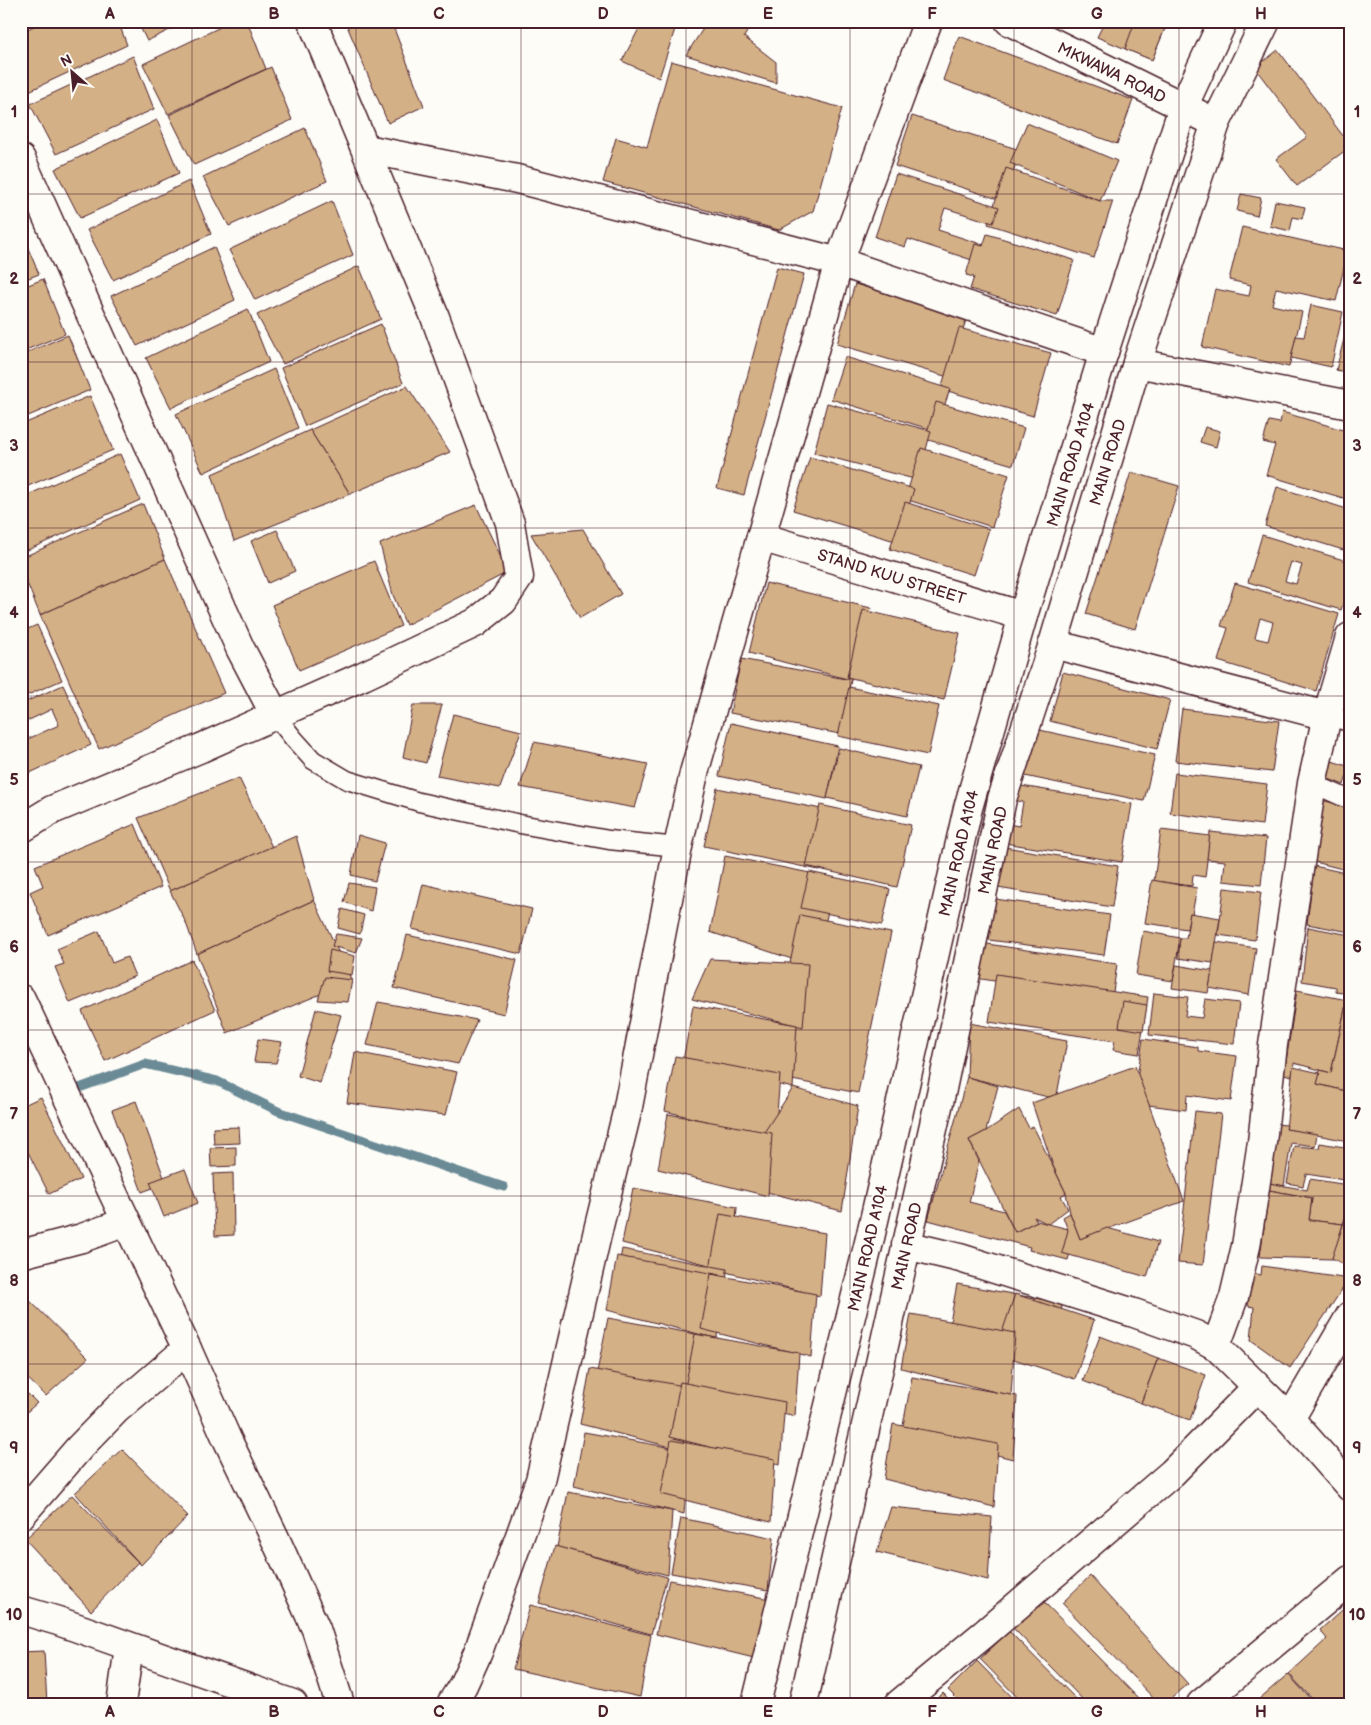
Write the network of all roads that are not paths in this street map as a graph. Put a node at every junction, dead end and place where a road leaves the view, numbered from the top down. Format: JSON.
{"nodes":[{"id":1,"x":312,"y":21,"type":"edge"},
{"id":2,"x":928,"y":21,"type":"edge"},
{"id":3,"x":1009,"y":21,"type":"edge"},
{"id":4,"x":1223,"y":21,"type":"edge"},
{"id":5,"x":1266,"y":21,"type":"edge"},
{"id":6,"x":1184,"y":107,"type":"junction"},
{"id":7,"x":1216,"y":123,"type":"junction"},
{"id":8,"x":366,"y":149,"type":"junction"},
{"id":9,"x":21,"y":159,"type":"edge"},
{"id":10,"x":839,"y":262,"type":"junction"},
{"id":11,"x":1104,"y":352,"type":"junction"},
{"id":12,"x":1137,"y":363,"type":"junction"},
{"id":13,"x":1350,"y":405,"type":"edge"},
{"id":14,"x":761,"y":537,"type":"junction"},
{"id":15,"x":1022,"y":616,"type":"junction"},
{"id":16,"x":1350,"y":637,"type":"edge"},
{"id":17,"x":1053,"y":644,"type":"junction"},
{"id":18,"x":275,"y":715,"type":"junction"},
{"id":19,"x":1338,"y":719,"type":"edge"},
{"id":20,"x":1312,"y":783,"type":"junction"},
{"id":21,"x":1350,"y":800,"type":"edge"},
{"id":22,"x":21,"y":829,"type":"edge"},
{"id":23,"x":678,"y":847,"type":"junction"},
{"id":24,"x":21,"y":999,"type":"edge"},
{"id":25,"x":126,"y":1222,"type":"junction"},
{"id":26,"x":906,"y":1245,"type":"junction"},
{"id":27,"x":21,"y":1254,"type":"edge"},
{"id":28,"x":1350,"y":1316,"type":"edge"},
{"id":29,"x":1216,"y":1346,"type":"junction"},
{"id":30,"x":187,"y":1349,"type":"junction"},
{"id":31,"x":1257,"y":1387,"type":"junction"},
{"id":32,"x":1290,"y":1419,"type":"junction"},
{"id":33,"x":1350,"y":1487,"type":"edge"},
{"id":34,"x":21,"y":1515,"type":"edge"},
{"id":35,"x":1350,"y":1580,"type":"edge"},
{"id":36,"x":21,"y":1610,"type":"edge"},
{"id":37,"x":129,"y":1646,"type":"junction"},
{"id":38,"x":121,"y":1704,"type":"edge"},
{"id":39,"x":293,"y":1704,"type":"edge"},
{"id":40,"x":340,"y":1704,"type":"edge"},
{"id":41,"x":451,"y":1704,"type":"edge"},
{"id":42,"x":756,"y":1704,"type":"edge"},
{"id":43,"x":803,"y":1704,"type":"edge"},
{"id":44,"x":899,"y":1704,"type":"edge"},
{"id":45,"x":1201,"y":1704,"type":"edge"}],
"edges":[{"from":1,"to":8,"type":"main road"},
{"from":2,"to":10,"type":"main road"},
{"from":3,"to":6,"type":"main road","name":"MKWAWA ROAD"},
{"from":4,"to":6,"type":"main road","name":"MAIN ROAD A104"},
{"from":5,"to":7,"type":"main road","name":"MAIN ROAD"},
{"from":6,"to":7,"type":"main road","name":"MKWAWA ROAD"},
{"from":6,"to":11,"type":"main road","name":"MAIN ROAD A104"},
{"from":7,"to":12,"type":"main road","name":"MAIN ROAD"},
{"from":8,"to":10,"type":"main road"},
{"from":8,"to":18,"type":"main road"},
{"from":9,"to":18,"type":"main road"},
{"from":10,"to":11,"type":"main road"},
{"from":10,"to":14,"type":"main road"},
{"from":11,"to":15,"type":"main road","name":"MAIN ROAD A104"},
{"from":12,"to":13,"type":"main road"},
{"from":12,"to":17,"type":"main road","name":"MAIN ROAD"},
{"from":14,"to":15,"type":"main road","name":"STAND KUU STREET"},
{"from":14,"to":23,"type":"main road"},
{"from":15,"to":42,"type":"main road","name":"MAIN ROAD A104"},
{"from":16,"to":19,"type":"main road"},
{"from":17,"to":19,"type":"main road"},
{"from":17,"to":26,"type":"main road","name":"MAIN ROAD"},
{"from":18,"to":22,"type":"main road"},
{"from":18,"to":23,"type":"lane"},
{"from":19,"to":20,"type":"main road"},
{"from":20,"to":21,"type":"lane"},
{"from":20,"to":29,"type":"main road"},
{"from":23,"to":41,"type":"main road"},
{"from":24,"to":25,"type":"main road"},
{"from":25,"to":27,"type":"main road"},
{"from":25,"to":30,"type":"main road"},
{"from":26,"to":29,"type":"main road"},
{"from":26,"to":43,"type":"main road","name":"MAIN ROAD"},
{"from":28,"to":32,"type":"main road"},
{"from":29,"to":31,"type":"main road"},
{"from":30,"to":34,"type":"main road"},
{"from":30,"to":40,"type":"main road"},
{"from":31,"to":32,"type":"main road"},
{"from":31,"to":44,"type":"main road"},
{"from":32,"to":33,"type":"main road"},
{"from":35,"to":45,"type":"main road"},
{"from":36,"to":37,"type":"main road"},
{"from":37,"to":38,"type":"main road"},
{"from":37,"to":39,"type":"main road"}]}
